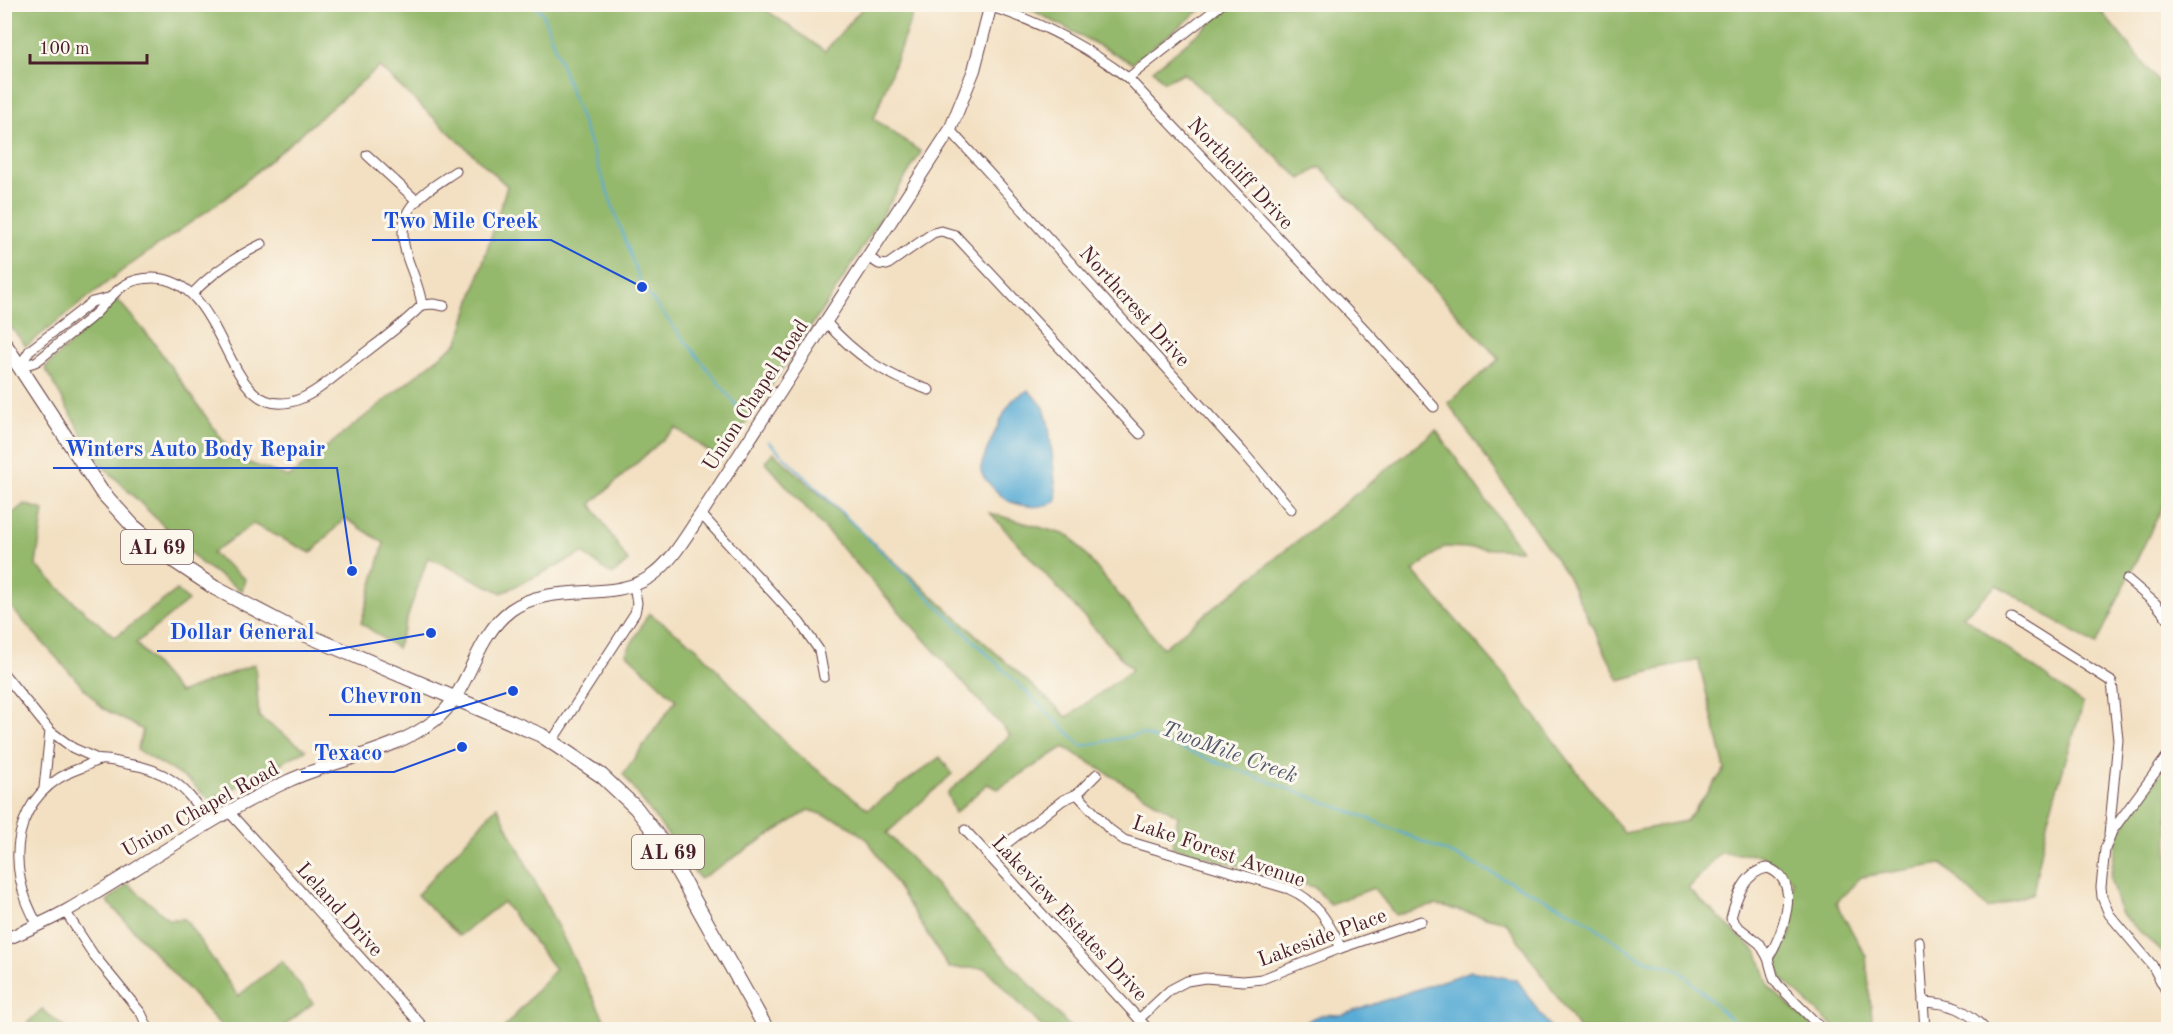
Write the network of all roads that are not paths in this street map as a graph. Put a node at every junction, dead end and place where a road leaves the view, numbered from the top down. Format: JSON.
{"nodes":[{"id":1,"x":1222,"y":4,"type":"edge"},
{"id":2,"x":991,"y":6,"type":"edge"},
{"id":3,"x":1128,"y":78,"type":"junction"},
{"id":4,"x":951,"y":130,"type":"junction"},
{"id":5,"x":367,"y":155,"type":"dead end"},
{"id":6,"x":456,"y":171,"type":"dead end"},
{"id":7,"x":417,"y":201,"type":"junction"},
{"id":8,"x":262,"y":244,"type":"dead end"},
{"id":9,"x":868,"y":257,"type":"junction"},
{"id":10,"x":192,"y":294,"type":"junction"},
{"id":11,"x":422,"y":305,"type":"junction"},
{"id":12,"x":444,"y":306,"type":"dead end"},
{"id":13,"x":825,"y":321,"type":"junction"},
{"id":14,"x":4,"y":343,"type":"edge"},
{"id":15,"x":20,"y":366,"type":"junction"},
{"id":16,"x":929,"y":390,"type":"dead end"},
{"id":17,"x":1434,"y":407,"type":"dead end"},
{"id":18,"x":1140,"y":434,"type":"dead end"},
{"id":19,"x":1291,"y":510,"type":"dead end"},
{"id":20,"x":701,"y":514,"type":"junction"},
{"id":21,"x":2127,"y":579,"type":"dead end"},
{"id":22,"x":634,"y":585,"type":"junction"},
{"id":23,"x":2011,"y":618,"type":"dead end"},
{"id":24,"x":2169,"y":619,"type":"edge"},
{"id":25,"x":4,"y":674,"type":"edge"},
{"id":26,"x":824,"y":677,"type":"dead end"},
{"id":27,"x":456,"y":698,"type":"junction"},
{"id":28,"x":50,"y":731,"type":"junction"},
{"id":29,"x":552,"y":741,"type":"junction"},
{"id":30,"x":2169,"y":755,"type":"edge"},
{"id":31,"x":100,"y":760,"type":"junction"},
{"id":32,"x":1098,"y":774,"type":"dead end"},
{"id":33,"x":44,"y":788,"type":"junction"},
{"id":34,"x":1077,"y":794,"type":"junction"},
{"id":35,"x":229,"y":812,"type":"junction"},
{"id":36,"x":209,"y":822,"type":"junction"},
{"id":37,"x":964,"y":830,"type":"dead end"},
{"id":38,"x":2108,"y":840,"type":"junction"},
{"id":39,"x":989,"y":857,"type":"junction"},
{"id":40,"x":65,"y":911,"type":"junction"},
{"id":41,"x":1421,"y":921,"type":"dead end"},
{"id":42,"x":38,"y":925,"type":"junction"},
{"id":43,"x":4,"y":940,"type":"edge"},
{"id":44,"x":1919,"y":941,"type":"dead end"},
{"id":45,"x":1341,"y":948,"type":"junction"},
{"id":46,"x":1768,"y":958,"type":"junction"},
{"id":47,"x":2169,"y":994,"type":"edge"},
{"id":48,"x":1923,"y":1002,"type":"junction"},
{"id":49,"x":1139,"y":1019,"type":"junction"},
{"id":50,"x":149,"y":1029,"type":"edge"},
{"id":51,"x":426,"y":1029,"type":"edge"},
{"id":52,"x":767,"y":1029,"type":"edge"},
{"id":53,"x":1149,"y":1029,"type":"edge"},
{"id":54,"x":1823,"y":1029,"type":"edge"},
{"id":55,"x":1925,"y":1029,"type":"edge"},
{"id":56,"x":1986,"y":1029,"type":"edge"}],
"edges":[{"from":1,"to":3,"type":"street"},
{"from":2,"to":3,"type":"street","name":"Northcliff Drive"},
{"from":2,"to":4,"type":"street","name":"Union Chapel Road"},
{"from":3,"to":17,"type":"street","name":"Northcliff Drive"},
{"from":4,"to":9,"type":"street","name":"Union Chapel Road"},
{"from":4,"to":19,"type":"street","name":"Northcrest Drive"},
{"from":5,"to":7,"type":"street"},
{"from":6,"to":7,"type":"street"},
{"from":7,"to":11,"type":"street"},
{"from":8,"to":10,"type":"street"},
{"from":9,"to":13,"type":"street","name":"Union Chapel Road"},
{"from":9,"to":18,"type":"street"},
{"from":10,"to":11,"type":"street"},
{"from":10,"to":15,"type":"street"},
{"from":11,"to":12,"type":"street"},
{"from":13,"to":16,"type":"street"},
{"from":13,"to":20,"type":"street","name":"Union Chapel Road"},
{"from":14,"to":15,"type":"main road","number":"AL 69"},
{"from":15,"to":27,"type":"main road","number":"AL 69"},
{"from":20,"to":22,"type":"street","name":"Union Chapel Road"},
{"from":20,"to":26,"type":"street"},
{"from":21,"to":24,"type":"street"},
{"from":22,"to":27,"type":"street","name":"Union Chapel Road"},
{"from":22,"to":29,"type":"street"},
{"from":23,"to":38,"type":"street"},
{"from":25,"to":28,"type":"street"},
{"from":27,"to":29,"type":"main road","number":"AL 69"},
{"from":27,"to":35,"type":"street","name":"Union Chapel Road"},
{"from":28,"to":31,"type":"street"},
{"from":28,"to":33,"type":"street"},
{"from":29,"to":52,"type":"main road","number":"AL 69"},
{"from":30,"to":38,"type":"street"},
{"from":31,"to":33,"type":"street"},
{"from":31,"to":36,"type":"street"},
{"from":32,"to":34,"type":"street"},
{"from":33,"to":42,"type":"street"},
{"from":34,"to":39,"type":"street"},
{"from":34,"to":45,"type":"street","name":"Lake Forest Avenue"},
{"from":35,"to":36,"type":"street","name":"Union Chapel Road"},
{"from":35,"to":51,"type":"street","name":"Leland Drive"},
{"from":36,"to":40,"type":"street","name":"Union Chapel Road"},
{"from":37,"to":39,"type":"street","name":"Lakeview Estates Drive"},
{"from":38,"to":47,"type":"street"},
{"from":39,"to":49,"type":"street","name":"Lakeview Estates Drive"},
{"from":40,"to":42,"type":"street","name":"Union Chapel Road"},
{"from":40,"to":50,"type":"street"},
{"from":41,"to":45,"type":"street","name":"Lakeside Place"},
{"from":42,"to":43,"type":"street","name":"Union Chapel Road"},
{"from":44,"to":48,"type":"street"},
{"from":45,"to":49,"type":"street","name":"Lakeside Place"},
{"from":46,"to":46,"type":"street"},
{"from":46,"to":54,"type":"street"},
{"from":48,"to":55,"type":"street"},
{"from":48,"to":56,"type":"street"},
{"from":49,"to":53,"type":"street","name":"Lakeview Estates Drive"}]}
